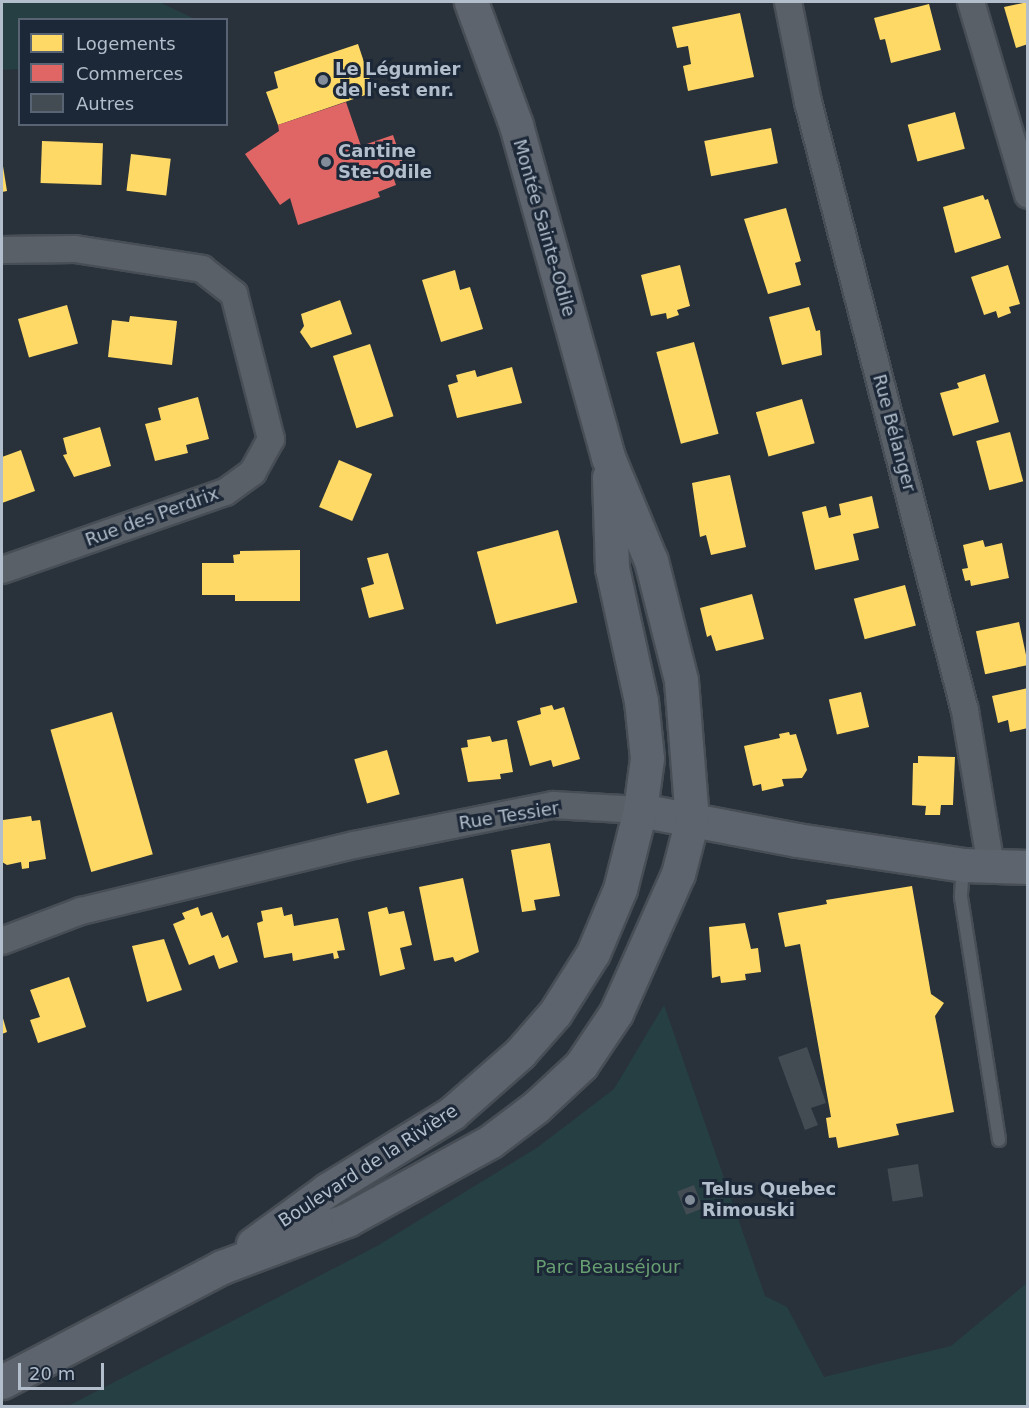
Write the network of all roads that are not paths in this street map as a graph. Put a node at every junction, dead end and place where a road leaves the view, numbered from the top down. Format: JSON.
{"nodes":[{"id":1,"x":471,"y":2,"type":"edge"},
{"id":2,"x":788,"y":2,"type":"edge"},
{"id":3,"x":971,"y":2,"type":"edge"},
{"id":4,"x":1028,"y":195,"type":"edge"},
{"id":5,"x":2,"y":250,"type":"edge"},
{"id":6,"x":608,"y":457,"type":"junction"},
{"id":7,"x":2,"y":570,"type":"edge"},
{"id":8,"x":640,"y":810,"type":"junction"},
{"id":9,"x":692,"y":820,"type":"junction"},
{"id":10,"x":977,"y":866,"type":"junction"},
{"id":11,"x":1028,"y":867,"type":"edge"},
{"id":12,"x":2,"y":941,"type":"edge"},
{"id":13,"x":999,"y":1140,"type":"dead end"},
{"id":14,"x":222,"y":1266,"type":"junction"},
{"id":15,"x":2,"y":1382,"type":"edge"}],
"edges":[{"from":1,"to":6,"type":"main road","name":"Montée Sainte-Odile"},
{"from":2,"to":10,"type":"street","name":"Rue Bélanger"},
{"from":3,"to":4,"type":"street"},
{"from":5,"to":7,"type":"street","name":"Rue des Perdrix"},
{"from":6,"to":8,"type":"main road","name":"Montée Sainte-Odile"},
{"from":6,"to":9,"type":"main road","name":"Montée Sainte-Odile"},
{"from":8,"to":9,"type":"main road","name":"Rue Tessier"},
{"from":8,"to":12,"type":"street","name":"Rue Tessier"},
{"from":8,"to":14,"type":"main road","name":"Boulevard de la Rivière"},
{"from":9,"to":10,"type":"main road","name":"Rue Tessier"},
{"from":9,"to":14,"type":"main road","name":"Boulevard de la Rivière"},
{"from":10,"to":11,"type":"main road","name":"Rue Tessier"},
{"from":10,"to":13,"type":"lane"},
{"from":14,"to":15,"type":"main road","name":"Boulevard de la Rivière"}]}
